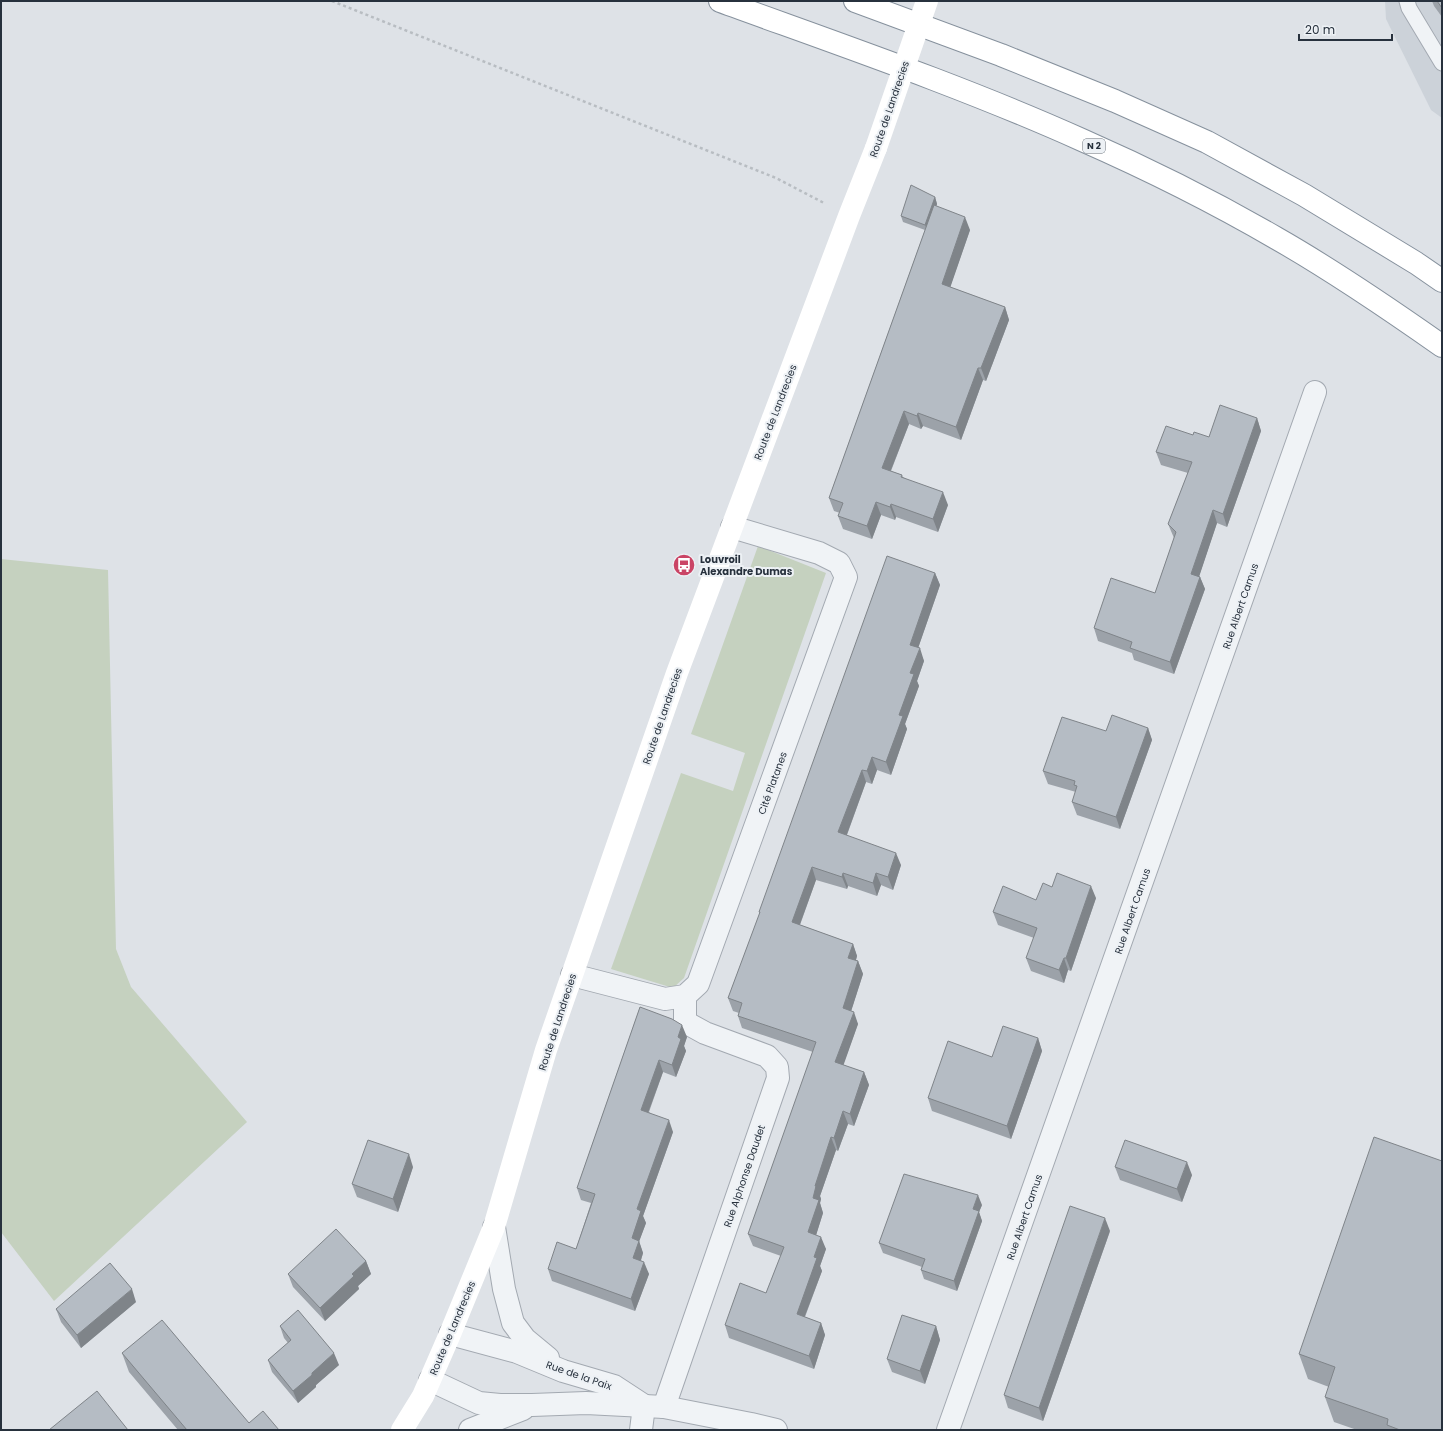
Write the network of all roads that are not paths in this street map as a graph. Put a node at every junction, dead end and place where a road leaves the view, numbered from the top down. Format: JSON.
{"nodes":[{"id":1,"x":720,"y":1,"type":"edge"},
{"id":2,"x":855,"y":1,"type":"edge"},
{"id":3,"x":927,"y":1,"type":"edge"},
{"id":4,"x":1407,"y":1,"type":"edge"},
{"id":5,"x":1442,"y":63,"type":"edge"},
{"id":6,"x":1442,"y":281,"type":"edge"},
{"id":7,"x":1442,"y":346,"type":"edge"},
{"id":8,"x":1315,"y":392,"type":"dead end"},
{"id":9,"x":732,"y":527,"type":"junction"},
{"id":10,"x":572,"y":975,"type":"junction"},
{"id":11,"x":685,"y":996,"type":"junction"},
{"id":12,"x":494,"y":1227,"type":"junction"},
{"id":13,"x":450,"y":1334,"type":"junction"},
{"id":14,"x":563,"y":1371,"type":"junction"},
{"id":15,"x":430,"y":1380,"type":"junction"},
{"id":16,"x":532,"y":1405,"type":"junction"},
{"id":17,"x":654,"y":1406,"type":"junction"},
{"id":18,"x":402,"y":1430,"type":"edge"},
{"id":19,"x":470,"y":1430,"type":"edge"},
{"id":20,"x":641,"y":1430,"type":"edge"},
{"id":21,"x":776,"y":1430,"type":"edge"},
{"id":22,"x":948,"y":1430,"type":"edge"}],
"edges":[{"from":1,"to":7,"type":"main road","number":"N 2"},
{"from":2,"to":6,"type":"main road"},
{"from":3,"to":9,"type":"main road","name":"Route de Landrecies","bridge":true},
{"from":4,"to":5,"type":"lane"},
{"from":8,"to":22,"type":"street","name":"Rue Albert Camus"},
{"from":9,"to":10,"type":"main road","name":"Route de Landrecies"},
{"from":9,"to":11,"type":"street","name":"Cité Platanes"},
{"from":10,"to":11,"type":"street"},
{"from":10,"to":12,"type":"main road","name":"Route de Landrecies"},
{"from":11,"to":17,"type":"street","name":"Rue Alphonse Daudet"},
{"from":12,"to":13,"type":"main road","name":"Route de Landrecies"},
{"from":12,"to":14,"type":"street"},
{"from":13,"to":14,"type":"street","name":"Rue de la Paix"},
{"from":13,"to":15,"type":"main road","name":"Route de Landrecies"},
{"from":14,"to":17,"type":"street","name":"Rue de la Paix"},
{"from":15,"to":16,"type":"street"},
{"from":15,"to":18,"type":"main road","name":"Route de Landrecies"},
{"from":16,"to":17,"type":"street"},
{"from":16,"to":19,"type":"street"},
{"from":17,"to":20,"type":"street"},
{"from":17,"to":21,"type":"street","name":"Rue de la Paix"}]}
